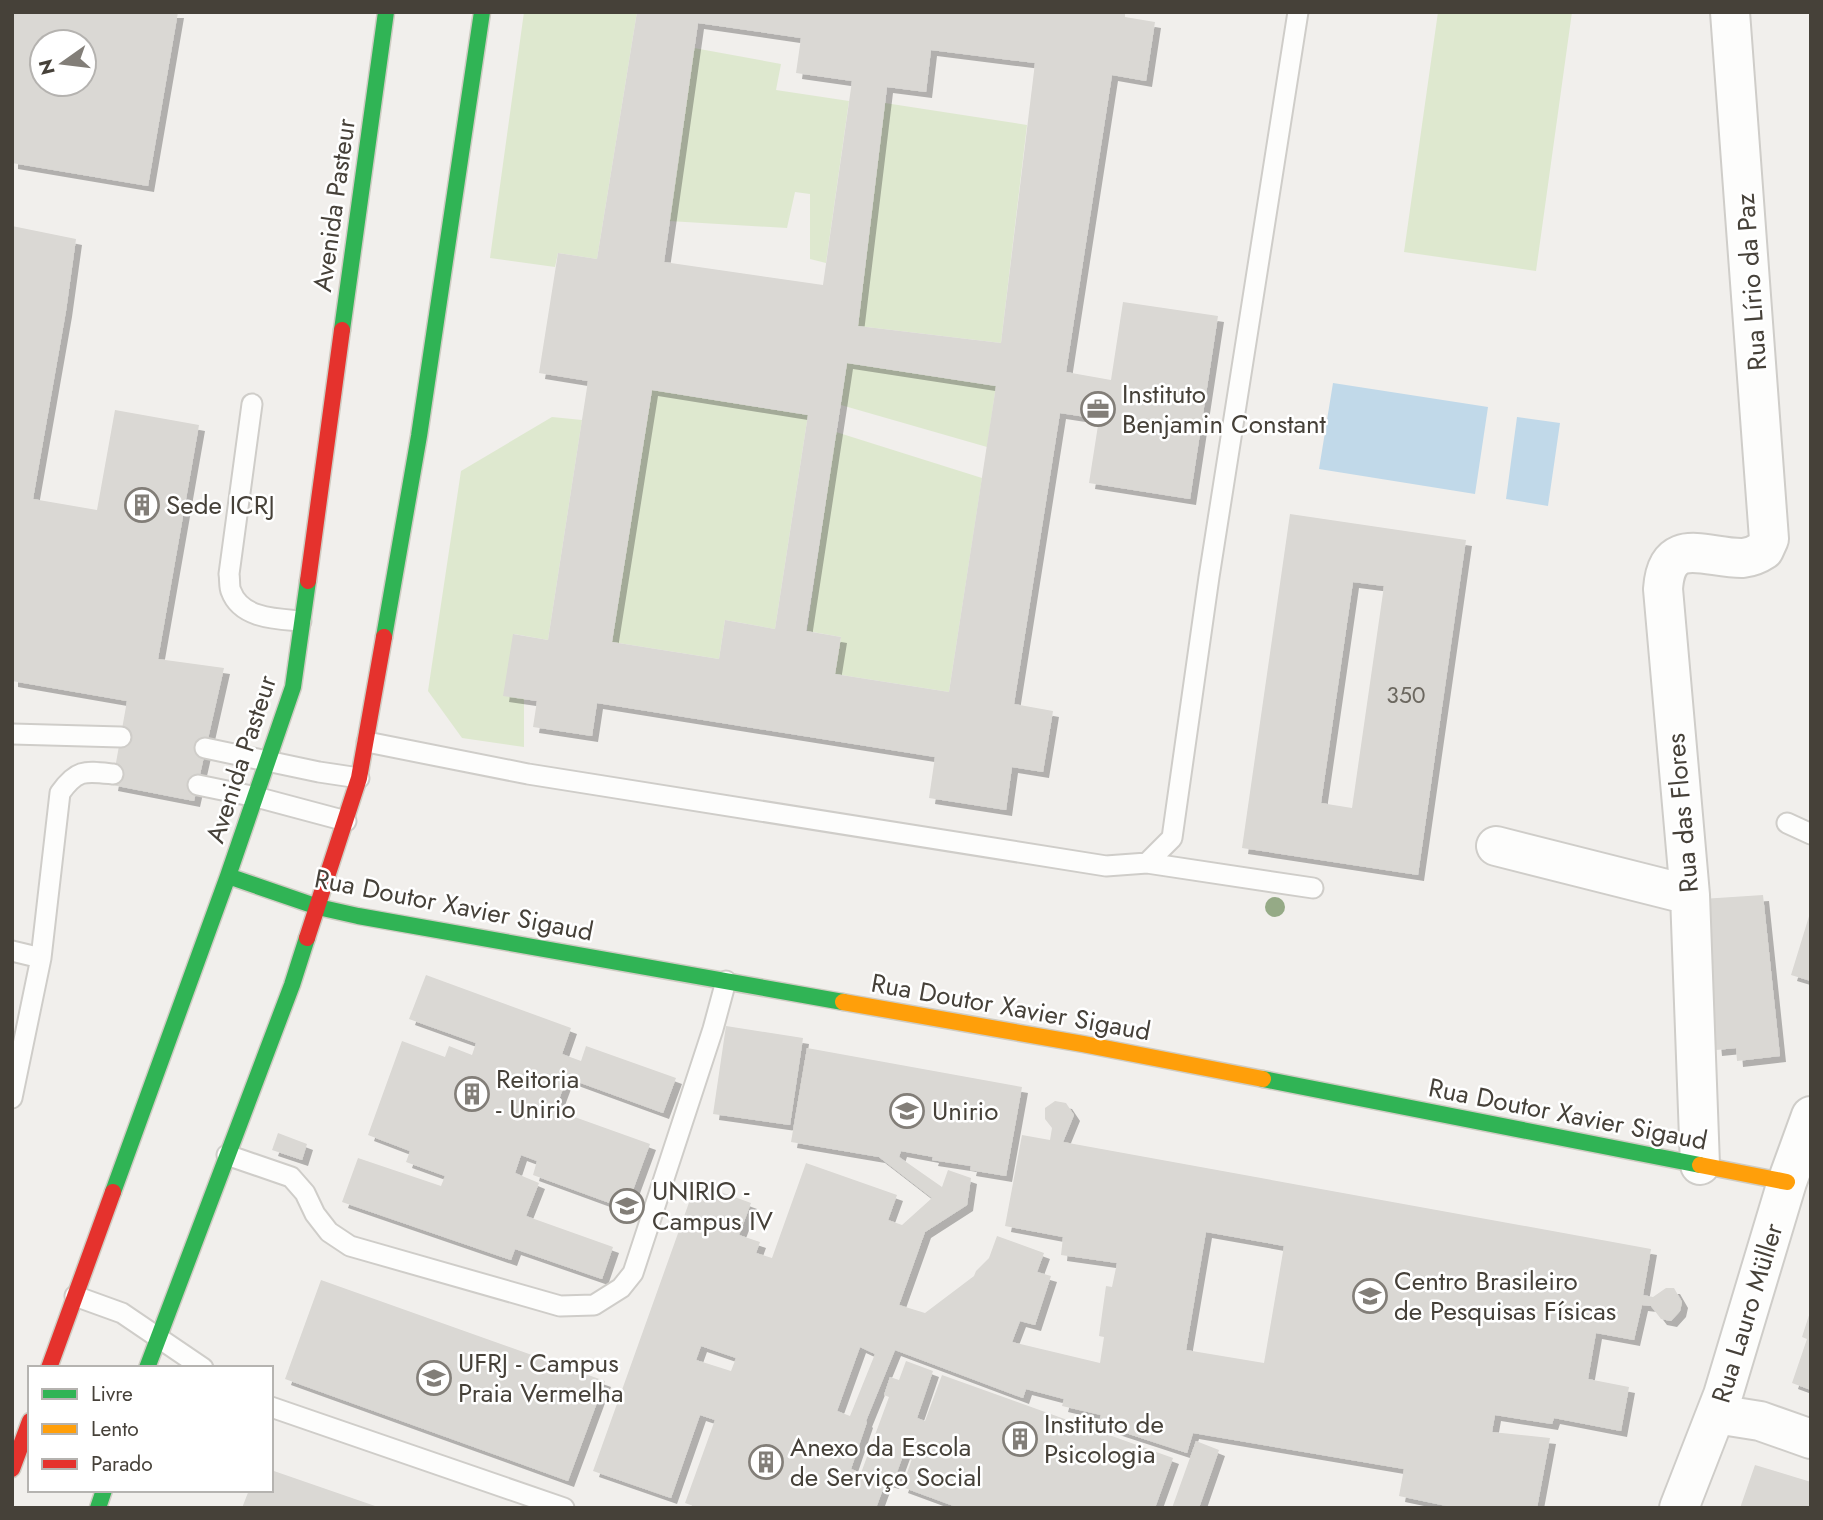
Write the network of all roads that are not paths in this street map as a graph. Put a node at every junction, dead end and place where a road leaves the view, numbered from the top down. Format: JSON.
{"nodes":[{"id":1,"x":386,"y":12,"type":"edge"},
{"id":2,"x":482,"y":12,"type":"edge"},
{"id":3,"x":1298,"y":12,"type":"edge"},
{"id":4,"x":1730,"y":12,"type":"edge"},
{"id":5,"x":252,"y":404,"type":"dead end"},
{"id":6,"x":1764,"y":550,"type":"joint"},
{"id":7,"x":302,"y":621,"type":"junction"},
{"id":8,"x":12,"y":734,"type":"edge"},
{"id":9,"x":121,"y":737,"type":"dead end"},
{"id":10,"x":367,"y":742,"type":"junction"},
{"id":11,"x":205,"y":748,"type":"dead end"},
{"id":12,"x":268,"y":760,"type":"junction"},
{"id":13,"x":113,"y":774,"type":"dead end"},
{"id":14,"x":359,"y":778,"type":"junction"},
{"id":15,"x":198,"y":785,"type":"dead end"},
{"id":16,"x":256,"y":797,"type":"junction"},
{"id":17,"x":346,"y":821,"type":"junction"},
{"id":18,"x":1787,"y":823,"type":"dead end"},
{"id":19,"x":1811,"y":834,"type":"edge"},
{"id":20,"x":1496,"y":846,"type":"dead end"},
{"id":21,"x":1147,"y":863,"type":"junction"},
{"id":22,"x":228,"y":876,"type":"junction"},
{"id":23,"x":1313,"y":887,"type":"dead end"},
{"id":24,"x":1690,"y":895,"type":"junction"},
{"id":25,"x":318,"y":907,"type":"junction"},
{"id":26,"x":12,"y":951,"type":"edge"},
{"id":27,"x":41,"y":958,"type":"junction"},
{"id":28,"x":726,"y":981,"type":"junction"},
{"id":29,"x":19,"y":1032,"type":"edge"},
{"id":30,"x":12,"y":1098,"type":"edge"},
{"id":31,"x":1811,"y":1116,"type":"edge"},
{"id":32,"x":227,"y":1155,"type":"junction"},
{"id":33,"x":1700,"y":1165,"type":"junction"},
{"id":34,"x":1787,"y":1182,"type":"junction"},
{"id":35,"x":75,"y":1296,"type":"junction"},
{"id":36,"x":158,"y":1336,"type":"junction"},
{"id":37,"x":50,"y":1366,"type":"edge"},
{"id":38,"x":148,"y":1366,"type":"edge"},
{"id":39,"x":200,"y":1366,"type":"edge"},
{"id":40,"x":273,"y":1408,"type":"edge"},
{"id":41,"x":1716,"y":1414,"type":"junction"},
{"id":42,"x":28,"y":1426,"type":"edge"},
{"id":43,"x":1811,"y":1439,"type":"edge"},
{"id":44,"x":12,"y":1469,"type":"edge"},
{"id":45,"x":564,"y":1508,"type":"edge"},
{"id":46,"x":1679,"y":1508,"type":"edge"}],
"edges":[{"from":1,"to":7,"type":"street","name":"Avenida Pasteur"},
{"from":2,"to":10,"type":"street"},
{"from":3,"to":21,"type":"lane"},
{"from":4,"to":6,"type":"street","name":"Rua Lírio da Paz"},
{"from":5,"to":7,"type":"lane"},
{"from":6,"to":24,"type":"street","name":"Rua das Flores"},
{"from":7,"to":12,"type":"street","name":"Avenida Pasteur"},
{"from":8,"to":9,"type":"lane"},
{"from":10,"to":14,"type":"street"},
{"from":10,"to":21,"type":"lane"},
{"from":11,"to":12,"type":"lane"},
{"from":12,"to":14,"type":"lane"},
{"from":12,"to":16,"type":"street","name":"Avenida Pasteur"},
{"from":13,"to":27,"type":"lane"},
{"from":14,"to":17,"type":"street"},
{"from":15,"to":16,"type":"lane"},
{"from":16,"to":17,"type":"lane"},
{"from":16,"to":22,"type":"street","name":"Avenida Pasteur"},
{"from":17,"to":25,"type":"street"},
{"from":18,"to":19,"type":"lane"},
{"from":20,"to":24,"type":"street"},
{"from":21,"to":23,"type":"lane"},
{"from":22,"to":25,"type":"street","name":"Rua Doutor Xavier Sigaud"},
{"from":22,"to":35,"type":"street","name":"Avenida Pasteur"},
{"from":24,"to":33,"type":"street","name":"Rua das Flores"},
{"from":25,"to":28,"type":"street","name":"Rua Doutor Xavier Sigaud"},
{"from":25,"to":32,"type":"street"},
{"from":26,"to":27,"type":"lane"},
{"from":27,"to":29,"type":"lane"},
{"from":28,"to":32,"type":"lane"},
{"from":28,"to":33,"type":"street","name":"Rua Doutor Xavier Sigaud"},
{"from":29,"to":30,"type":"lane"},
{"from":31,"to":34,"type":"street","name":"Rua Lauro Müller"},
{"from":32,"to":36,"type":"street"},
{"from":33,"to":34,"type":"street","name":"Rua Doutor Xavier Sigaud"},
{"from":34,"to":41,"type":"street","name":"Rua Lauro Müller"},
{"from":35,"to":36,"type":"lane"},
{"from":35,"to":37,"type":"street","name":"Avenida Pasteur"},
{"from":36,"to":38,"type":"street"},
{"from":36,"to":39,"type":"lane"},
{"from":40,"to":45,"type":"lane"},
{"from":41,"to":43,"type":"street"},
{"from":41,"to":46,"type":"street","name":"Rua Lauro Müller"},
{"from":42,"to":44,"type":"street"}]}
